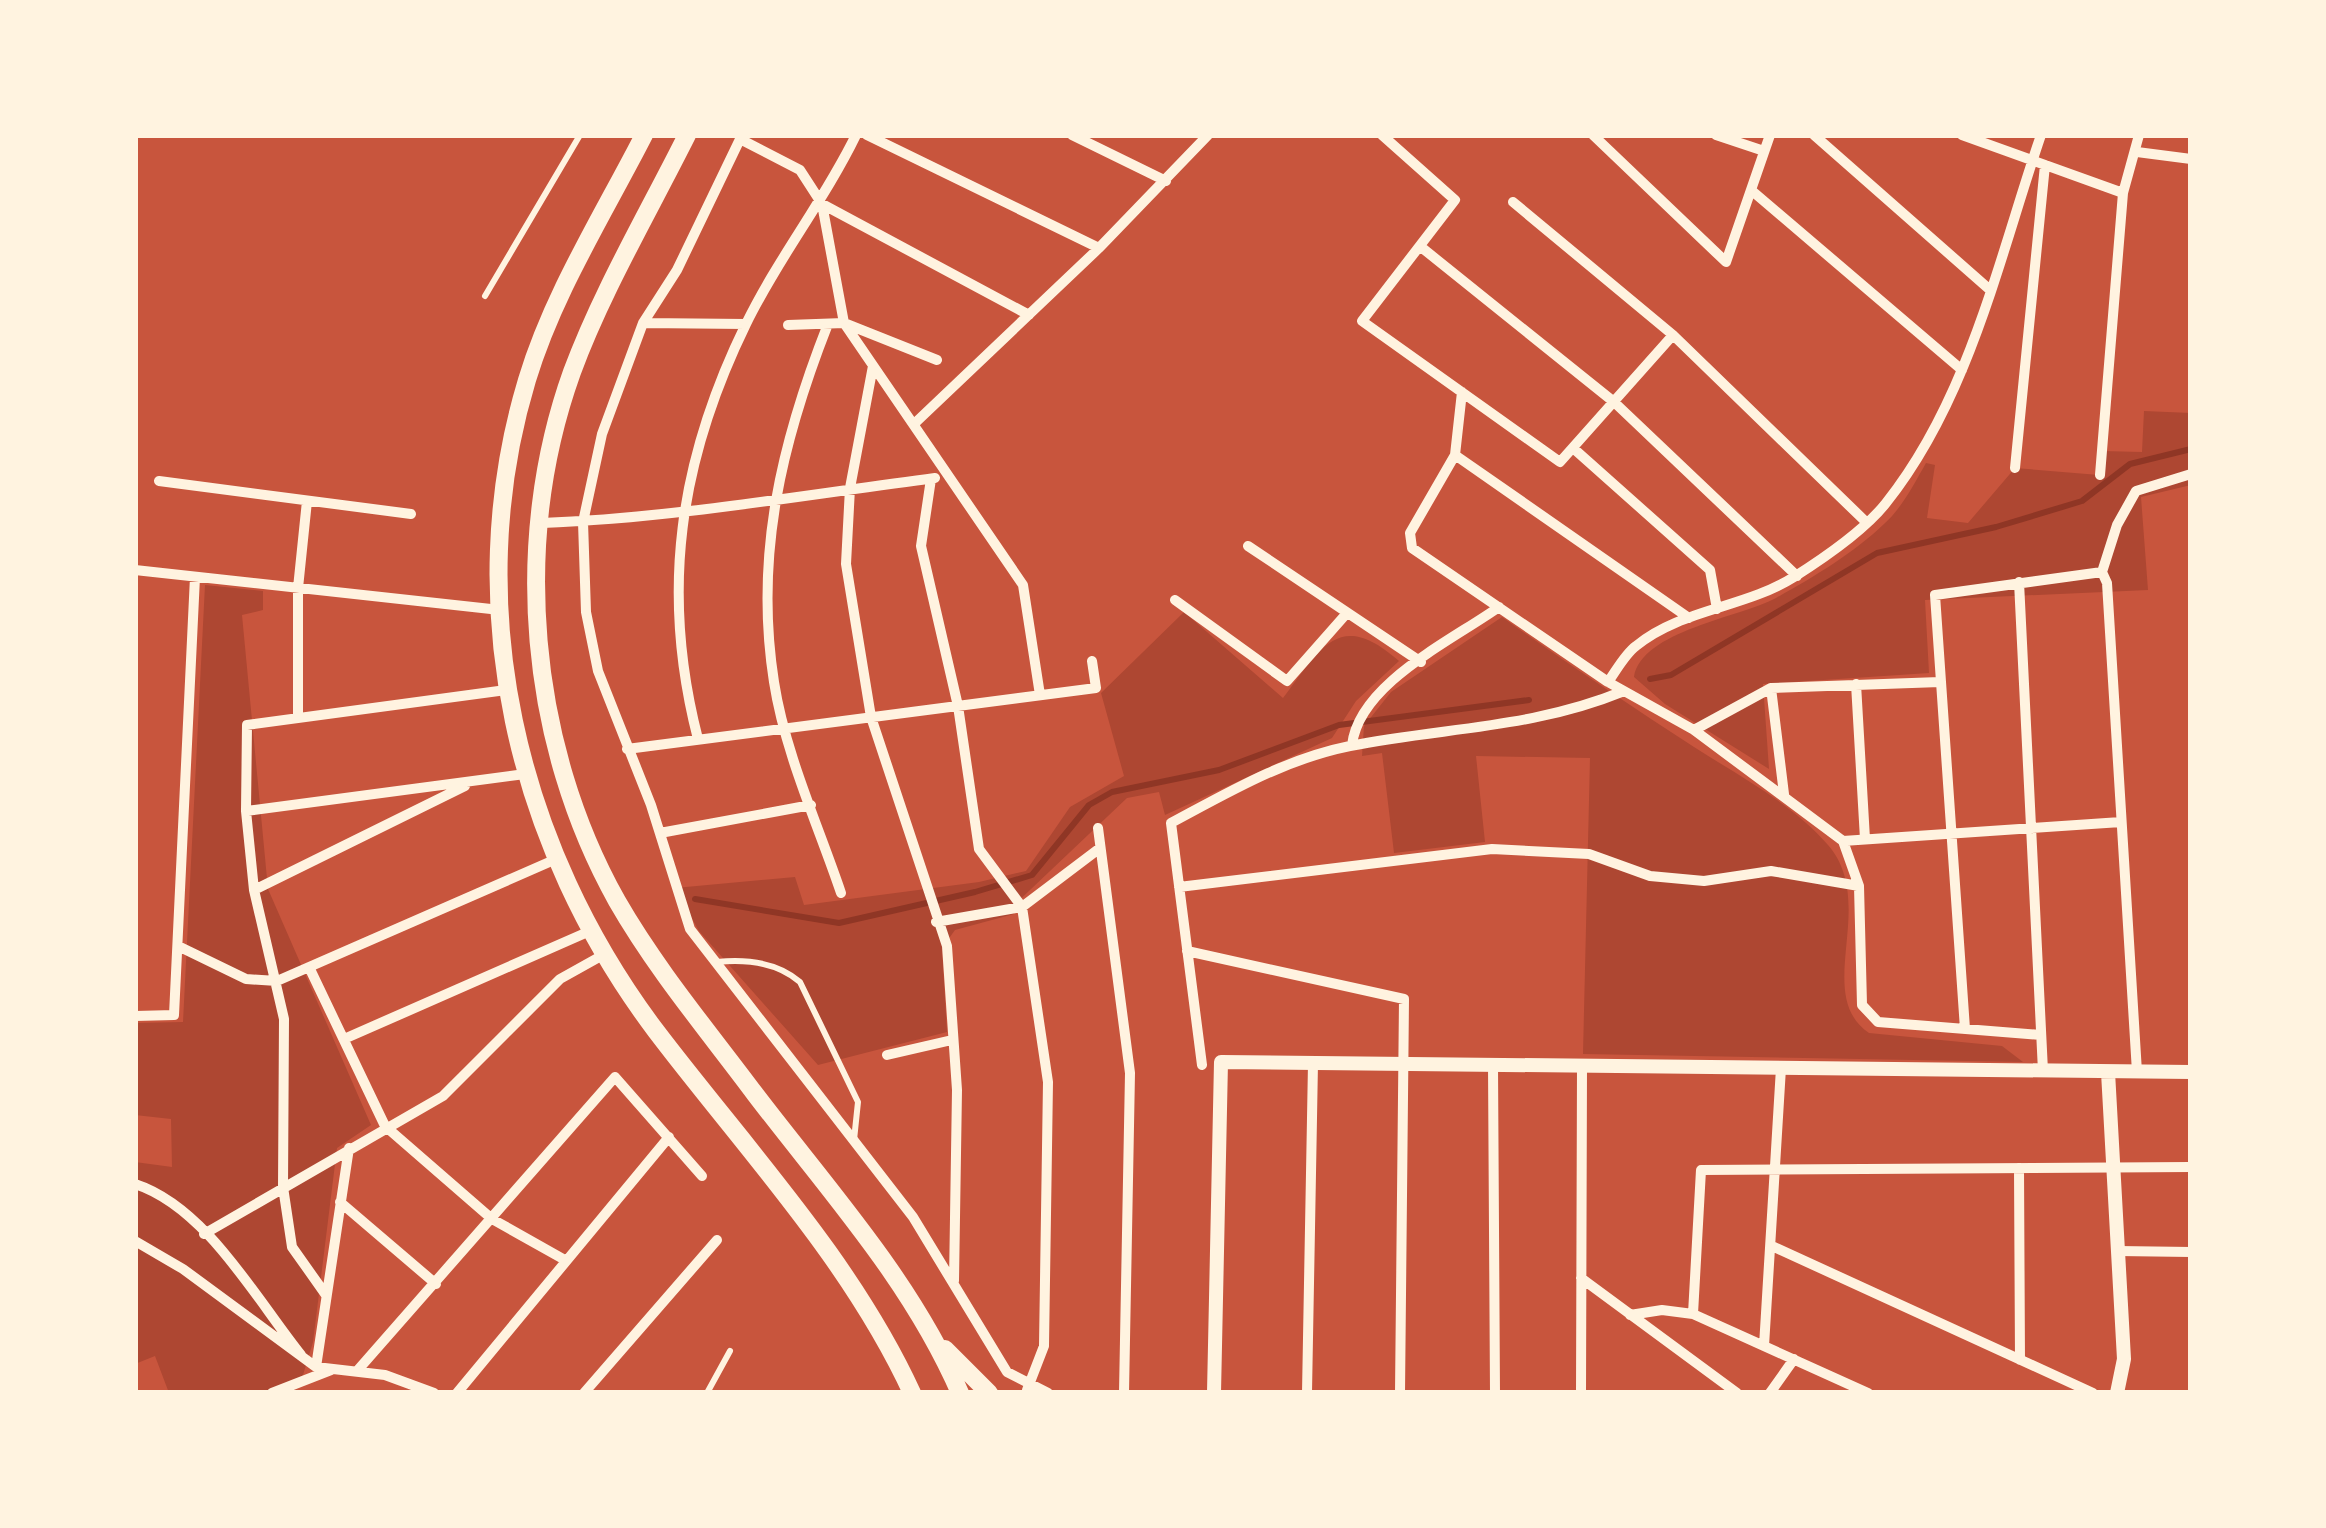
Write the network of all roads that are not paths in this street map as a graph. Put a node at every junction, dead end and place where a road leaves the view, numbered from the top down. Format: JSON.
{"nodes":[{"id":1,"x":580,"y":135,"type":"edge"},
{"id":2,"x":644,"y":135,"type":"edge"},
{"id":3,"x":687,"y":135,"type":"edge"},
{"id":4,"x":856,"y":135,"type":"edge"},
{"id":5,"x":867,"y":135,"type":"edge"},
{"id":6,"x":1072,"y":135,"type":"edge"},
{"id":7,"x":1208,"y":135,"type":"edge"},
{"id":8,"x":1382,"y":135,"type":"edge"},
{"id":9,"x":1593,"y":135,"type":"edge"},
{"id":10,"x":1715,"y":135,"type":"edge"},
{"id":11,"x":1770,"y":135,"type":"edge"},
{"id":12,"x":1814,"y":135,"type":"edge"},
{"id":13,"x":1962,"y":135,"type":"edge"},
{"id":14,"x":2041,"y":135,"type":"edge"},
{"id":15,"x":2139,"y":135,"type":"edge"},
{"id":16,"x":741,"y":137,"type":"edge"},
{"id":17,"x":1764,"y":151,"type":"junction"},
{"id":18,"x":2137,"y":152,"type":"junction"},
{"id":19,"x":2191,"y":159,"type":"edge"},
{"id":20,"x":2039,"y":163,"type":"junction"},
{"id":21,"x":1166,"y":181,"type":"junction"},
{"id":22,"x":1751,"y":190,"type":"junction"},
{"id":23,"x":2123,"y":193,"type":"junction"},
{"id":24,"x":1513,"y":202,"type":"dead end"},
{"id":25,"x":822,"y":204,"type":"junction"},
{"id":26,"x":1421,"y":247,"type":"junction"},
{"id":27,"x":1100,"y":248,"type":"junction"},
{"id":28,"x":1989,"y":289,"type":"junction"},
{"id":29,"x":485,"y":296,"type":"dead end"},
{"id":30,"x":1029,"y":315,"type":"junction"},
{"id":31,"x":643,"y":323,"type":"junction"},
{"id":32,"x":746,"y":323,"type":"junction"},
{"id":33,"x":844,"y":323,"type":"junction"},
{"id":34,"x":828,"y":324,"type":"junction"},
{"id":35,"x":788,"y":325,"type":"dead end"},
{"id":36,"x":1673,"y":335,"type":"junction"},
{"id":37,"x":937,"y":360,"type":"dead end"},
{"id":38,"x":873,"y":366,"type":"junction"},
{"id":39,"x":1961,"y":370,"type":"junction"},
{"id":40,"x":1462,"y":392,"type":"junction"},
{"id":41,"x":1614,"y":402,"type":"junction"},
{"id":42,"x":914,"y":424,"type":"junction"},
{"id":43,"x":1573,"y":448,"type":"junction"},
{"id":44,"x":1455,"y":455,"type":"junction"},
{"id":45,"x":2015,"y":467,"type":"dead end"},
{"id":46,"x":2191,"y":474,"type":"edge"},
{"id":47,"x":2100,"y":475,"type":"dead end"},
{"id":48,"x":950,"y":476,"type":"junction"},
{"id":49,"x":931,"y":479,"type":"junction"},
{"id":50,"x":159,"y":481,"type":"dead end"},
{"id":51,"x":850,"y":488,"type":"junction"},
{"id":52,"x":773,"y":497,"type":"junction"},
{"id":53,"x":307,"y":501,"type":"junction"},
{"id":54,"x":411,"y":514,"type":"dead end"},
{"id":55,"x":683,"y":514,"type":"junction"},
{"id":56,"x":584,"y":522,"type":"junction"},
{"id":57,"x":1866,"y":522,"type":"junction"},
{"id":58,"x":542,"y":524,"type":"junction"},
{"id":59,"x":1248,"y":546,"type":"dead end"},
{"id":60,"x":135,"y":570,"type":"edge"},
{"id":61,"x":1797,"y":576,"type":"junction"},
{"id":62,"x":195,"y":577,"type":"junction"},
{"id":63,"x":2104,"y":578,"type":"junction"},
{"id":64,"x":2019,"y":582,"type":"junction"},
{"id":65,"x":298,"y":588,"type":"junction"},
{"id":66,"x":1175,"y":600,"type":"dead end"},
{"id":67,"x":1499,"y":607,"type":"junction"},
{"id":68,"x":1717,"y":609,"type":"junction"},
{"id":69,"x":500,"y":610,"type":"junction"},
{"id":70,"x":1347,"y":613,"type":"junction"},
{"id":71,"x":1689,"y":618,"type":"junction"},
{"id":72,"x":1092,"y":661,"type":"dead end"},
{"id":73,"x":1420,"y":662,"type":"junction"},
{"id":74,"x":1608,"y":682,"type":"junction"},
{"id":75,"x":1940,"y":682,"type":"junction"},
{"id":76,"x":1856,"y":684,"type":"junction"},
{"id":77,"x":1771,"y":688,"type":"junction"},
{"id":78,"x":506,"y":691,"type":"junction"},
{"id":79,"x":1624,"y":692,"type":"junction"},
{"id":80,"x":1040,"y":695,"type":"junction"},
{"id":81,"x":958,"y":706,"type":"junction"},
{"id":82,"x":871,"y":717,"type":"junction"},
{"id":83,"x":298,"y":718,"type":"junction"},
{"id":84,"x":788,"y":728,"type":"junction"},
{"id":85,"x":1694,"y":730,"type":"junction"},
{"id":86,"x":1353,"y":738,"type":"junction"},
{"id":87,"x":698,"y":740,"type":"junction"},
{"id":88,"x":627,"y":749,"type":"junction"},
{"id":89,"x":525,"y":774,"type":"junction"},
{"id":90,"x":474,"y":782,"type":"junction"},
{"id":91,"x":1784,"y":794,"type":"junction"},
{"id":92,"x":811,"y":805,"type":"junction"},
{"id":93,"x":245,"y":811,"type":"junction"},
{"id":94,"x":2121,"y":822,"type":"junction"},
{"id":95,"x":1098,"y":828,"type":"dead end"},
{"id":96,"x":2031,"y":828,"type":"junction"},
{"id":97,"x":661,"y":833,"type":"junction"},
{"id":98,"x":1951,"y":834,"type":"junction"},
{"id":99,"x":1865,"y":839,"type":"junction"},
{"id":100,"x":1844,"y":841,"type":"junction"},
{"id":101,"x":1100,"y":848,"type":"junction"},
{"id":102,"x":554,"y":860,"type":"junction"},
{"id":103,"x":1179,"y":886,"type":"junction"},
{"id":104,"x":1859,"y":886,"type":"junction"},
{"id":105,"x":254,"y":890,"type":"junction"},
{"id":106,"x":841,"y":893,"type":"dead end"},
{"id":107,"x":1022,"y":907,"type":"junction"},
{"id":108,"x":931,"y":910,"type":"junction"},
{"id":109,"x":590,"y":932,"type":"junction"},
{"id":110,"x":178,"y":946,"type":"junction"},
{"id":111,"x":1187,"y":951,"type":"junction"},
{"id":112,"x":603,"y":955,"type":"junction"},
{"id":113,"x":713,"y":963,"type":"junction"},
{"id":114,"x":308,"y":968,"type":"junction"},
{"id":115,"x":277,"y":981,"type":"junction"},
{"id":116,"x":135,"y":1016,"type":"edge"},
{"id":117,"x":1965,"y":1029,"type":"junction"},
{"id":118,"x":2041,"y":1035,"type":"junction"},
{"id":119,"x":344,"y":1039,"type":"junction"},
{"id":120,"x":952,"y":1040,"type":"junction"},
{"id":121,"x":887,"y":1055,"type":"dead end"},
{"id":122,"x":1202,"y":1064,"type":"dead end"},
{"id":123,"x":1312,"y":1064,"type":"junction"},
{"id":124,"x":1404,"y":1064,"type":"junction"},
{"id":125,"x":1493,"y":1065,"type":"junction"},
{"id":126,"x":1582,"y":1066,"type":"junction"},
{"id":127,"x":1780,"y":1068,"type":"junction"},
{"id":128,"x":2043,"y":1071,"type":"junction"},
{"id":129,"x":2108,"y":1072,"type":"junction"},
{"id":130,"x":2137,"y":1072,"type":"junction"},
{"id":131,"x":2191,"y":1072,"type":"edge"},
{"id":132,"x":385,"y":1126,"type":"junction"},
{"id":133,"x":668,"y":1137,"type":"junction"},
{"id":134,"x":854,"y":1140,"type":"junction"},
{"id":135,"x":349,"y":1148,"type":"junction"},
{"id":136,"x":2113,"y":1167,"type":"junction"},
{"id":137,"x":2191,"y":1167,"type":"edge"},
{"id":138,"x":2020,"y":1168,"type":"junction"},
{"id":139,"x":1776,"y":1169,"type":"junction"},
{"id":140,"x":702,"y":1176,"type":"dead end"},
{"id":141,"x":135,"y":1184,"type":"edge"},
{"id":142,"x":283,"y":1187,"type":"junction"},
{"id":143,"x":340,"y":1202,"type":"junction"},
{"id":144,"x":492,"y":1219,"type":"junction"},
{"id":145,"x":204,"y":1234,"type":"junction"},
{"id":146,"x":717,"y":1240,"type":"dead end"},
{"id":147,"x":135,"y":1241,"type":"edge"},
{"id":148,"x":1772,"y":1246,"type":"junction"},
{"id":149,"x":2118,"y":1251,"type":"junction"},
{"id":150,"x":2191,"y":1252,"type":"edge"},
{"id":151,"x":566,"y":1260,"type":"junction"},
{"id":152,"x":1581,"y":1278,"type":"junction"},
{"id":153,"x":954,"y":1281,"type":"junction"},
{"id":154,"x":436,"y":1284,"type":"junction"},
{"id":155,"x":326,"y":1295,"type":"junction"},
{"id":156,"x":1693,"y":1314,"type":"junction"},
{"id":157,"x":1630,"y":1315,"type":"junction"},
{"id":158,"x":930,"y":1333,"type":"junction"},
{"id":159,"x":1764,"y":1346,"type":"junction"},
{"id":160,"x":730,"y":1351,"type":"dead end"},
{"id":161,"x":1794,"y":1359,"type":"junction"},
{"id":162,"x":2020,"y":1360,"type":"junction"},
{"id":163,"x":311,"y":1365,"type":"junction"},
{"id":164,"x":334,"y":1369,"type":"junction"},
{"id":165,"x":357,"y":1371,"type":"junction"},
{"id":166,"x":385,"y":1375,"type":"junction"},
{"id":167,"x":297,"y":1388,"type":"edge"},
{"id":168,"x":1027,"y":1390,"type":"edge"},
{"id":169,"x":272,"y":1393,"type":"edge"},
{"id":170,"x":392,"y":1393,"type":"edge"},
{"id":171,"x":434,"y":1393,"type":"edge"},
{"id":172,"x":457,"y":1393,"type":"edge"},
{"id":173,"x":584,"y":1393,"type":"edge"},
{"id":174,"x":707,"y":1393,"type":"edge"},
{"id":175,"x":912,"y":1393,"type":"edge"},
{"id":176,"x":960,"y":1393,"type":"edge"},
{"id":177,"x":989,"y":1393,"type":"edge"},
{"id":178,"x":1048,"y":1393,"type":"edge"},
{"id":179,"x":1124,"y":1393,"type":"edge"},
{"id":180,"x":1214,"y":1393,"type":"edge"},
{"id":181,"x":1307,"y":1393,"type":"edge"},
{"id":182,"x":1400,"y":1393,"type":"edge"},
{"id":183,"x":1495,"y":1393,"type":"edge"},
{"id":184,"x":1581,"y":1393,"type":"edge"},
{"id":185,"x":1737,"y":1393,"type":"edge"},
{"id":186,"x":1770,"y":1393,"type":"edge"},
{"id":187,"x":1868,"y":1393,"type":"edge"},
{"id":188,"x":2093,"y":1393,"type":"edge"},
{"id":189,"x":2117,"y":1393,"type":"edge"}],
"edges":[{"from":1,"to":29,"type":"lane"},
{"from":2,"to":69,"type":"highway"},
{"from":3,"to":58,"type":"highway"},
{"from":4,"to":25,"type":"street"},
{"from":5,"to":27,"type":"street"},
{"from":6,"to":21,"type":"street"},
{"from":7,"to":21,"type":"street"},
{"from":8,"to":26,"type":"street"},
{"from":9,"to":22,"type":"street"},
{"from":10,"to":17,"type":"street"},
{"from":11,"to":17,"type":"street"},
{"from":12,"to":28,"type":"street"},
{"from":13,"to":20,"type":"street"},
{"from":14,"to":20,"type":"street"},
{"from":15,"to":18,"type":"street"},
{"from":16,"to":25,"type":"street"},
{"from":16,"to":31,"type":"street"},
{"from":17,"to":22,"type":"street"},
{"from":18,"to":19,"type":"street"},
{"from":18,"to":23,"type":"street"},
{"from":20,"to":23,"type":"street"},
{"from":20,"to":28,"type":"street"},
{"from":20,"to":45,"type":"street"},
{"from":21,"to":27,"type":"street"},
{"from":22,"to":39,"type":"street"},
{"from":23,"to":47,"type":"street"},
{"from":24,"to":36,"type":"street"},
{"from":25,"to":30,"type":"street"},
{"from":25,"to":32,"type":"street"},
{"from":25,"to":33,"type":"street"},
{"from":26,"to":40,"type":"street"},
{"from":26,"to":41,"type":"street"},
{"from":27,"to":30,"type":"street"},
{"from":28,"to":39,"type":"street"},
{"from":30,"to":42,"type":"street"},
{"from":31,"to":32,"type":"street"},
{"from":31,"to":56,"type":"street"},
{"from":32,"to":55,"type":"street"},
{"from":33,"to":34,"type":"street"},
{"from":33,"to":37,"type":"street"},
{"from":33,"to":38,"type":"street"},
{"from":34,"to":35,"type":"street"},
{"from":34,"to":52,"type":"street"},
{"from":36,"to":41,"type":"street"},
{"from":36,"to":57,"type":"street"},
{"from":38,"to":42,"type":"street"},
{"from":38,"to":51,"type":"street"},
{"from":39,"to":57,"type":"street"},
{"from":40,"to":43,"type":"street"},
{"from":40,"to":44,"type":"street"},
{"from":41,"to":43,"type":"street"},
{"from":41,"to":61,"type":"street"},
{"from":42,"to":48,"type":"street"},
{"from":43,"to":68,"type":"street"},
{"from":44,"to":67,"type":"street"},
{"from":44,"to":71,"type":"street"},
{"from":46,"to":63,"type":"street"},
{"from":48,"to":49,"type":"street"},
{"from":48,"to":80,"type":"street"},
{"from":49,"to":51,"type":"street"},
{"from":49,"to":81,"type":"street"},
{"from":50,"to":53,"type":"street"},
{"from":51,"to":52,"type":"street"},
{"from":51,"to":82,"type":"street"},
{"from":52,"to":55,"type":"street"},
{"from":52,"to":84,"type":"street"},
{"from":53,"to":54,"type":"street"},
{"from":53,"to":65,"type":"street"},
{"from":55,"to":56,"type":"street"},
{"from":55,"to":87,"type":"street"},
{"from":56,"to":58,"type":"street"},
{"from":56,"to":88,"type":"street"},
{"from":57,"to":61,"type":"street"},
{"from":58,"to":158,"type":"highway"},
{"from":59,"to":70,"type":"street"},
{"from":60,"to":62,"type":"street"},
{"from":61,"to":68,"type":"street"},
{"from":62,"to":65,"type":"street"},
{"from":62,"to":110,"type":"street"},
{"from":63,"to":64,"type":"street"},
{"from":63,"to":94,"type":"street"},
{"from":64,"to":75,"type":"street"},
{"from":64,"to":96,"type":"street"},
{"from":65,"to":69,"type":"street"},
{"from":65,"to":83,"type":"street"},
{"from":66,"to":70,"type":"street"},
{"from":67,"to":73,"type":"street"},
{"from":67,"to":74,"type":"street"},
{"from":68,"to":71,"type":"street"},
{"from":69,"to":78,"type":"highway"},
{"from":70,"to":73,"type":"street"},
{"from":71,"to":74,"type":"street"},
{"from":72,"to":80,"type":"street"},
{"from":73,"to":86,"type":"street"},
{"from":74,"to":79,"type":"street"},
{"from":75,"to":76,"type":"street"},
{"from":75,"to":98,"type":"street"},
{"from":76,"to":77,"type":"street"},
{"from":76,"to":99,"type":"street"},
{"from":77,"to":85,"type":"street"},
{"from":77,"to":91,"type":"street"},
{"from":78,"to":83,"type":"street"},
{"from":78,"to":89,"type":"highway"},
{"from":79,"to":85,"type":"street"},
{"from":79,"to":86,"type":"street"},
{"from":80,"to":81,"type":"street"},
{"from":81,"to":82,"type":"street"},
{"from":81,"to":107,"type":"street"},
{"from":82,"to":84,"type":"street"},
{"from":82,"to":108,"type":"street"},
{"from":83,"to":93,"type":"street"},
{"from":84,"to":87,"type":"street"},
{"from":84,"to":92,"type":"street"},
{"from":85,"to":91,"type":"street"},
{"from":86,"to":103,"type":"street"},
{"from":87,"to":88,"type":"street"},
{"from":88,"to":97,"type":"street"},
{"from":89,"to":90,"type":"street"},
{"from":89,"to":102,"type":"highway"},
{"from":90,"to":93,"type":"street"},
{"from":90,"to":105,"type":"street"},
{"from":91,"to":100,"type":"street"},
{"from":92,"to":97,"type":"street"},
{"from":92,"to":106,"type":"street"},
{"from":93,"to":105,"type":"street"},
{"from":94,"to":96,"type":"street"},
{"from":94,"to":130,"type":"street"},
{"from":95,"to":101,"type":"street"},
{"from":96,"to":98,"type":"street"},
{"from":96,"to":118,"type":"street"},
{"from":97,"to":113,"type":"street"},
{"from":98,"to":99,"type":"street"},
{"from":98,"to":117,"type":"street"},
{"from":99,"to":100,"type":"street"},
{"from":100,"to":104,"type":"street"},
{"from":101,"to":107,"type":"street"},
{"from":101,"to":179,"type":"street"},
{"from":102,"to":109,"type":"highway"},
{"from":102,"to":114,"type":"street"},
{"from":103,"to":104,"type":"street"},
{"from":103,"to":111,"type":"street"},
{"from":104,"to":117,"type":"street"},
{"from":105,"to":115,"type":"street"},
{"from":107,"to":108,"type":"street"},
{"from":107,"to":168,"type":"street"},
{"from":108,"to":120,"type":"street"},
{"from":109,"to":112,"type":"highway"},
{"from":109,"to":119,"type":"street"},
{"from":110,"to":115,"type":"street"},
{"from":110,"to":116,"type":"street"},
{"from":111,"to":122,"type":"street"},
{"from":111,"to":124,"type":"street"},
{"from":112,"to":132,"type":"street"},
{"from":112,"to":175,"type":"highway"},
{"from":113,"to":134,"type":"street"},
{"from":113,"to":134,"type":"lane"},
{"from":114,"to":115,"type":"street"},
{"from":114,"to":119,"type":"street"},
{"from":115,"to":142,"type":"street"},
{"from":117,"to":118,"type":"street"},
{"from":118,"to":128,"type":"street"},
{"from":119,"to":132,"type":"street"},
{"from":120,"to":121,"type":"street"},
{"from":120,"to":153,"type":"street"},
{"from":123,"to":124,"type":"street"},
{"from":123,"to":180,"type":"street"},
{"from":123,"to":181,"type":"street"},
{"from":124,"to":125,"type":"street"},
{"from":124,"to":182,"type":"street"},
{"from":125,"to":126,"type":"street"},
{"from":125,"to":183,"type":"street"},
{"from":126,"to":127,"type":"street"},
{"from":126,"to":152,"type":"street"},
{"from":127,"to":128,"type":"street"},
{"from":127,"to":139,"type":"street"},
{"from":128,"to":129,"type":"street"},
{"from":129,"to":130,"type":"street"},
{"from":129,"to":136,"type":"street"},
{"from":130,"to":131,"type":"street"},
{"from":132,"to":135,"type":"street"},
{"from":132,"to":144,"type":"street"},
{"from":133,"to":140,"type":"street"},
{"from":133,"to":144,"type":"street"},
{"from":133,"to":151,"type":"street"},
{"from":134,"to":153,"type":"street"},
{"from":135,"to":142,"type":"street"},
{"from":135,"to":143,"type":"street"},
{"from":136,"to":137,"type":"street"},
{"from":136,"to":138,"type":"street"},
{"from":136,"to":149,"type":"street"},
{"from":138,"to":139,"type":"street"},
{"from":138,"to":162,"type":"street"},
{"from":139,"to":148,"type":"street"},
{"from":139,"to":156,"type":"street"},
{"from":141,"to":145,"type":"street"},
{"from":142,"to":145,"type":"street"},
{"from":142,"to":155,"type":"street"},
{"from":143,"to":154,"type":"street"},
{"from":143,"to":155,"type":"street"},
{"from":144,"to":151,"type":"street"},
{"from":144,"to":154,"type":"street"},
{"from":145,"to":163,"type":"street"},
{"from":146,"to":173,"type":"street"},
{"from":147,"to":163,"type":"street"},
{"from":148,"to":159,"type":"street"},
{"from":148,"to":162,"type":"street"},
{"from":149,"to":150,"type":"street"},
{"from":149,"to":189,"type":"street"},
{"from":151,"to":172,"type":"street"},
{"from":152,"to":157,"type":"street"},
{"from":152,"to":184,"type":"street"},
{"from":153,"to":168,"type":"street"},
{"from":154,"to":165,"type":"street"},
{"from":155,"to":163,"type":"street"},
{"from":156,"to":157,"type":"street"},
{"from":156,"to":159,"type":"street"},
{"from":157,"to":185,"type":"street"},
{"from":158,"to":176,"type":"highway"},
{"from":158,"to":177,"type":"highway"},
{"from":159,"to":161,"type":"street"},
{"from":160,"to":174,"type":"lane"},
{"from":161,"to":186,"type":"street"},
{"from":161,"to":187,"type":"street"},
{"from":162,"to":188,"type":"street"},
{"from":163,"to":164,"type":"street"},
{"from":164,"to":165,"type":"street"},
{"from":164,"to":167,"type":"street"},
{"from":165,"to":166,"type":"street"},
{"from":166,"to":170,"type":"street"},
{"from":166,"to":171,"type":"street"},
{"from":167,"to":169,"type":"street"},
{"from":168,"to":178,"type":"street"}]}
